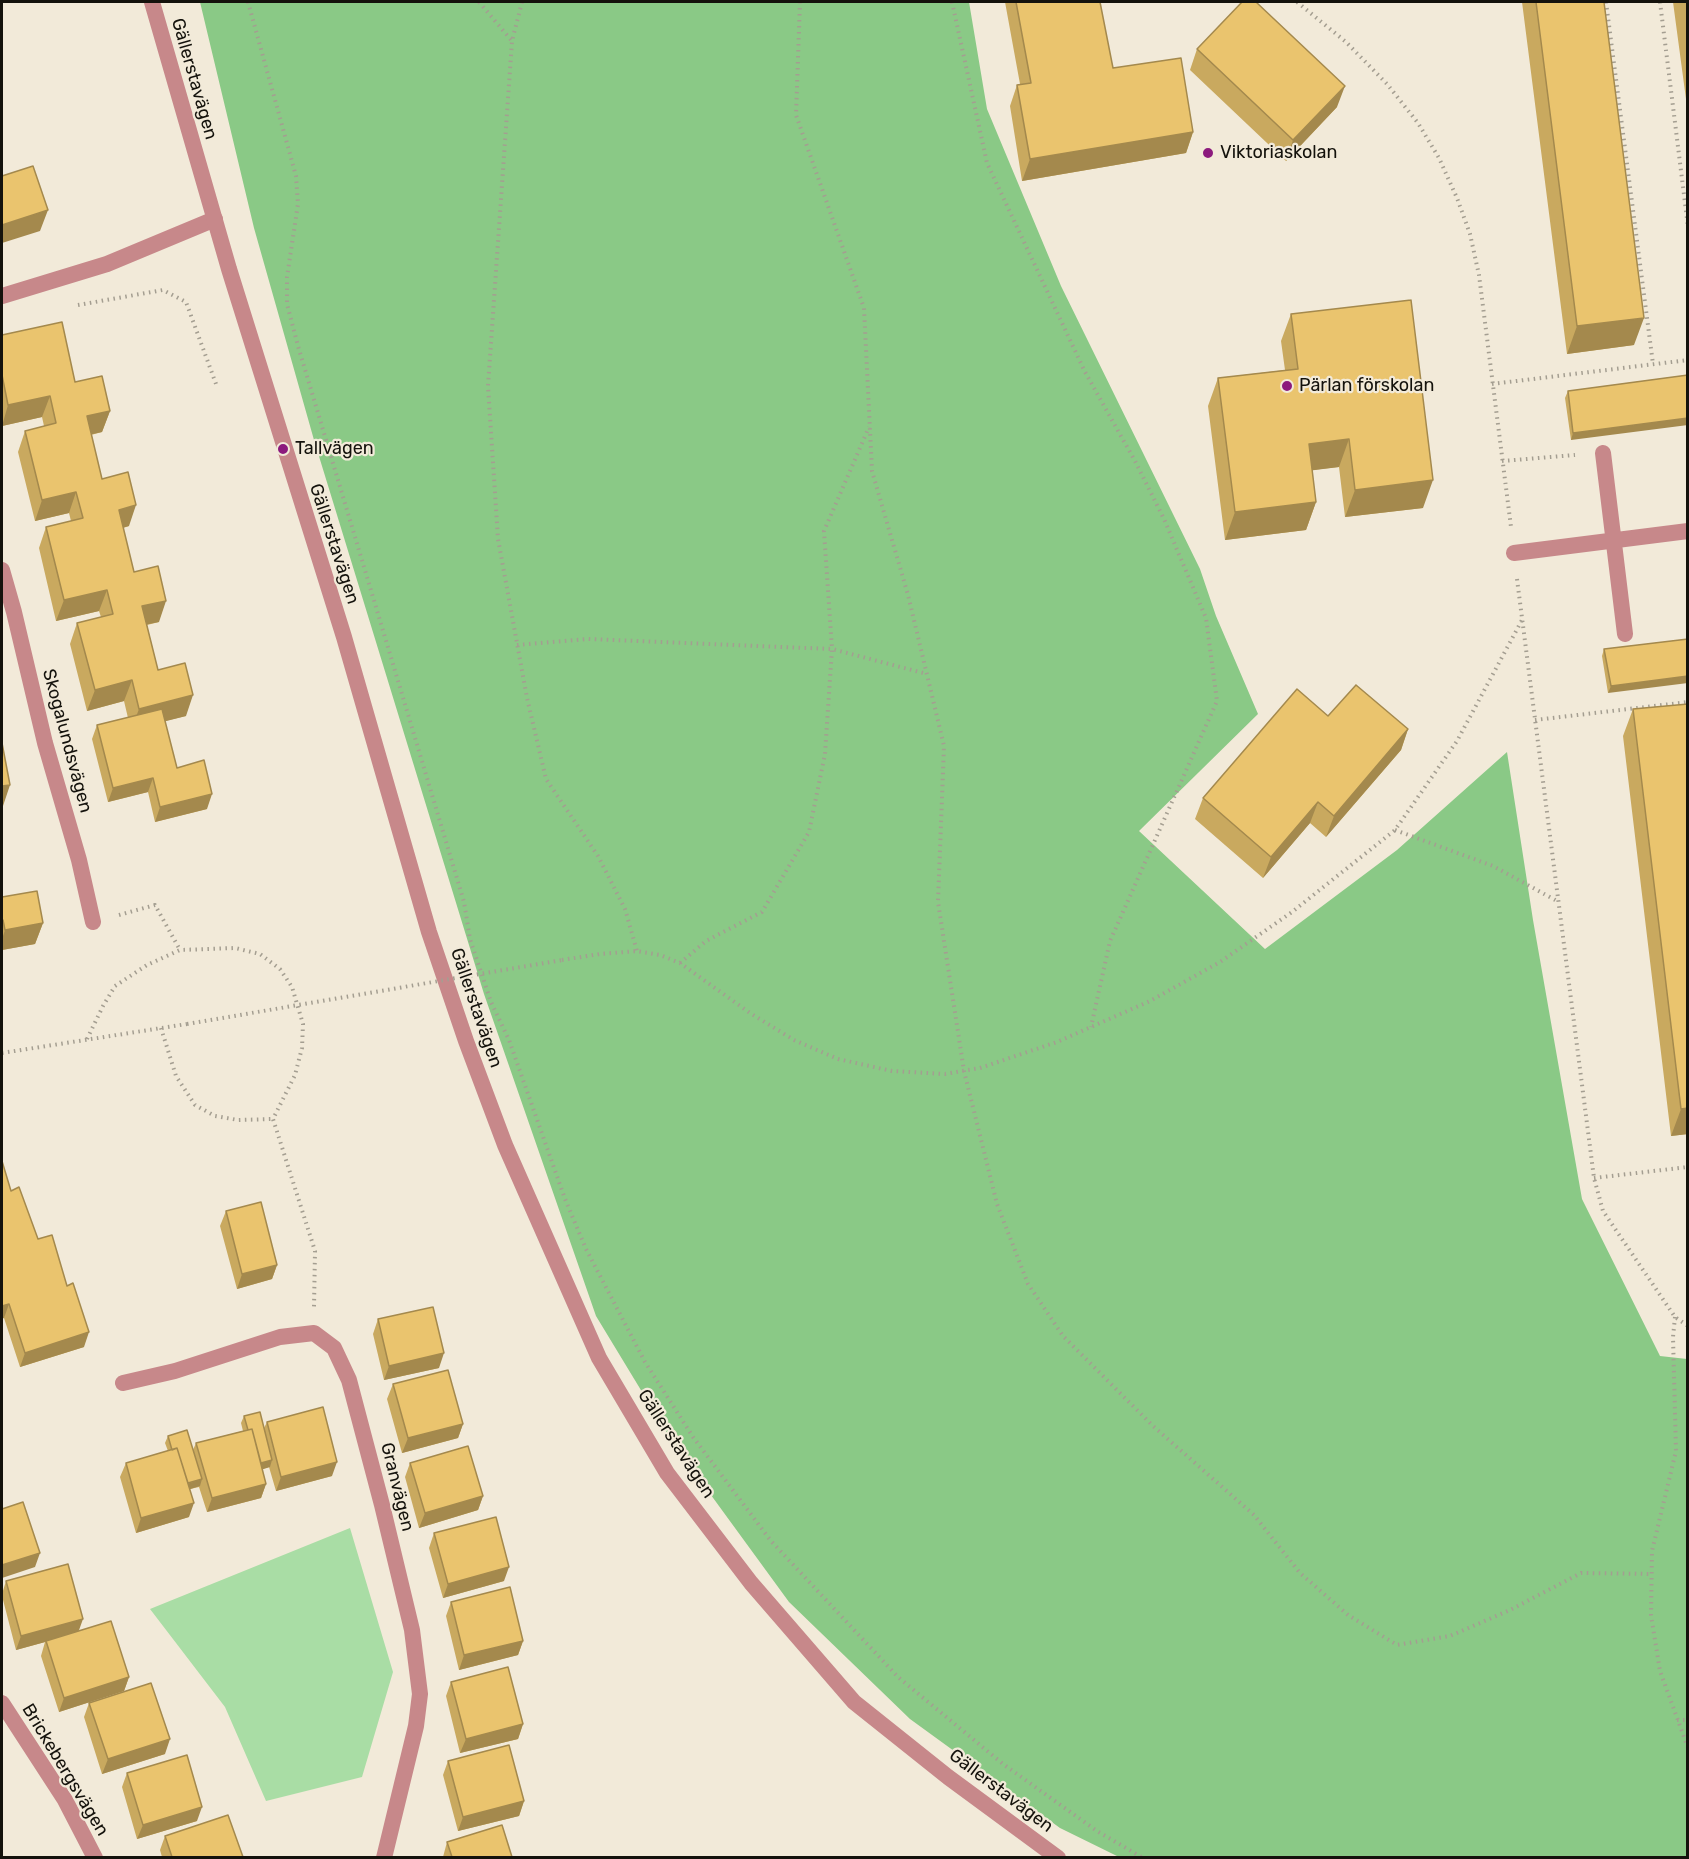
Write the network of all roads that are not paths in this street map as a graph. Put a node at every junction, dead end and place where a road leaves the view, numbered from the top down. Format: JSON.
{"nodes":[{"id":1,"x":152,"y":2,"type":"edge"},
{"id":2,"x":214,"y":219,"type":"junction"},
{"id":3,"x":2,"y":296,"type":"edge"},
{"id":4,"x":1603,"y":453,"type":"road end"},
{"id":5,"x":1688,"y":531,"type":"edge"},
{"id":6,"x":1612,"y":540,"type":"junction"},
{"id":7,"x":1514,"y":553,"type":"road end"},
{"id":8,"x":2,"y":570,"type":"edge"},
{"id":9,"x":1625,"y":634,"type":"dead end"},
{"id":10,"x":93,"y":922,"type":"road end"},
{"id":11,"x":123,"y":1383,"type":"dead end"},
{"id":12,"x":2,"y":1703,"type":"edge"},
{"id":13,"x":95,"y":1857,"type":"edge"},
{"id":14,"x":384,"y":1857,"type":"edge"},
{"id":15,"x":1059,"y":1857,"type":"edge"}],
"edges":[{"from":1,"to":2,"type":"street","name":"Gällerstavägen"},
{"from":2,"to":3,"type":"street"},
{"from":2,"to":15,"type":"street","name":"Gällerstavägen"},
{"from":4,"to":6,"type":"street"},
{"from":5,"to":6,"type":"street"},
{"from":6,"to":7,"type":"street"},
{"from":6,"to":9,"type":"street"},
{"from":8,"to":10,"type":"street","name":"Skogalundsvägen"},
{"from":11,"to":14,"type":"street","name":"Granvägen"},
{"from":12,"to":13,"type":"street","name":"Brickebergsvägen"}]}
